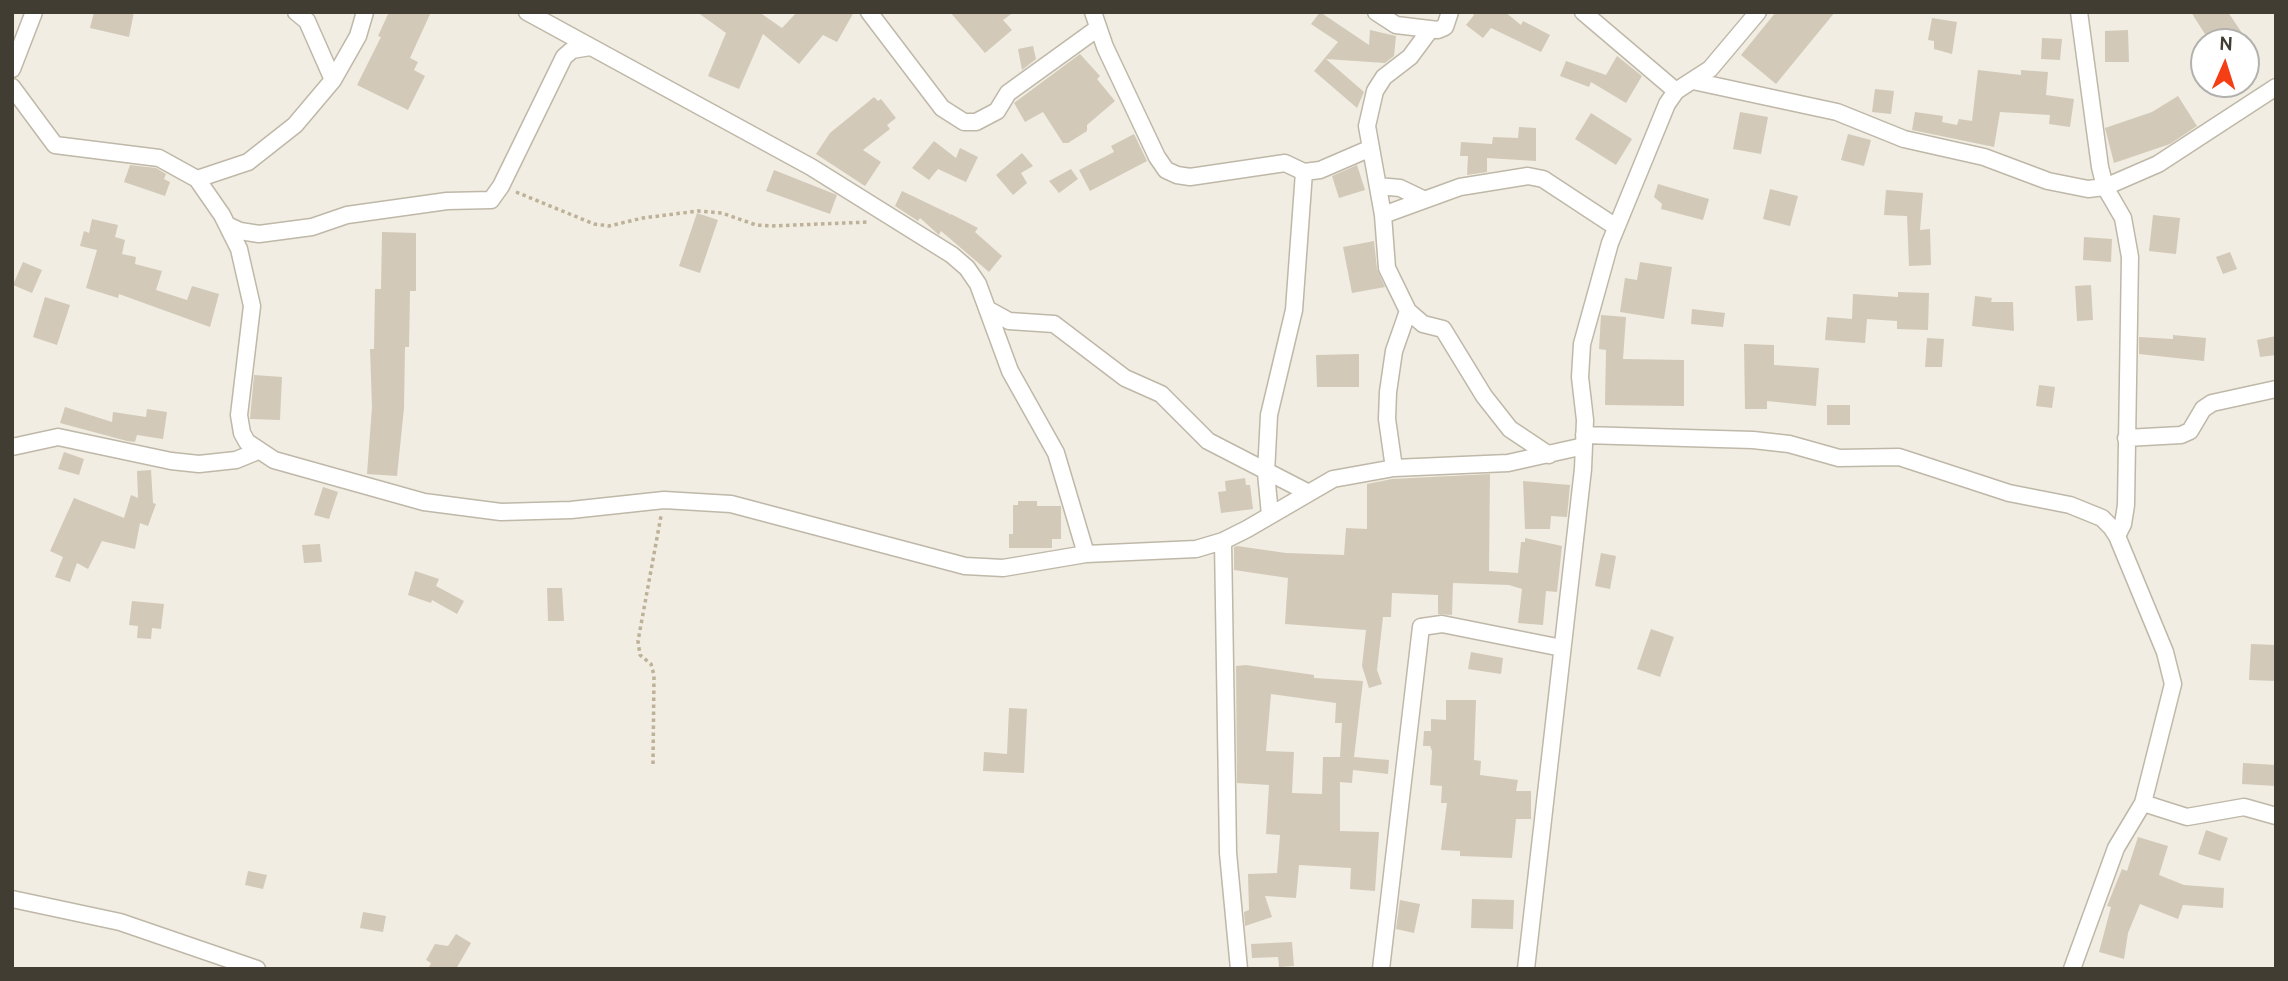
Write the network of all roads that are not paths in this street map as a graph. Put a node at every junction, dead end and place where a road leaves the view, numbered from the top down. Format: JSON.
{"nodes":[{"id":1,"x":34,"y":12,"type":"edge"},
{"id":2,"x":296,"y":12,"type":"edge"},
{"id":3,"x":365,"y":12,"type":"edge"},
{"id":4,"x":527,"y":12,"type":"edge"},
{"id":5,"x":869,"y":12,"type":"edge"},
{"id":6,"x":1376,"y":12,"type":"edge"},
{"id":7,"x":1450,"y":12,"type":"edge"},
{"id":8,"x":1583,"y":12,"type":"edge"},
{"id":9,"x":1758,"y":12,"type":"edge"},
{"id":10,"x":2079,"y":12,"type":"edge"},
{"id":11,"x":1397,"y":19,"type":"edge"},
{"id":12,"x":1096,"y":20,"type":"edge"},
{"id":13,"x":1430,"y":30,"type":"junction"},
{"id":14,"x":590,"y":47,"type":"junction"},
{"id":15,"x":12,"y":69,"type":"edge"},
{"id":16,"x":333,"y":80,"type":"junction"},
{"id":17,"x":1693,"y":81,"type":"junction"},
{"id":18,"x":2276,"y":87,"type":"edge"},
{"id":19,"x":1676,"y":91,"type":"junction"},
{"id":20,"x":15,"y":98,"type":"edge"},
{"id":21,"x":1371,"y":148,"type":"junction"},
{"id":22,"x":1304,"y":172,"type":"junction"},
{"id":23,"x":197,"y":179,"type":"junction"},
{"id":24,"x":1378,"y":186,"type":"junction"},
{"id":25,"x":2105,"y":187,"type":"junction"},
{"id":26,"x":1423,"y":199,"type":"junction"},
{"id":27,"x":1383,"y":215,"type":"junction"},
{"id":28,"x":227,"y":225,"type":"junction"},
{"id":29,"x":1616,"y":227,"type":"junction"},
{"id":30,"x":989,"y":310,"type":"junction"},
{"id":31,"x":1408,"y":311,"type":"junction"},
{"id":32,"x":2276,"y":389,"type":"edge"},
{"id":33,"x":2126,"y":438,"type":"junction"},
{"id":34,"x":1584,"y":440,"type":"junction"},
{"id":35,"x":12,"y":447,"type":"edge"},
{"id":36,"x":258,"y":451,"type":"junction"},
{"id":37,"x":1549,"y":455,"type":"junction"},
{"id":38,"x":1394,"y":468,"type":"junction"},
{"id":39,"x":1266,"y":473,"type":"junction"},
{"id":40,"x":1307,"y":492,"type":"junction"},
{"id":41,"x":1270,"y":515,"type":"junction"},
{"id":42,"x":2117,"y":536,"type":"junction"},
{"id":43,"x":1223,"y":541,"type":"junction"},
{"id":44,"x":1086,"y":554,"type":"junction"},
{"id":45,"x":1562,"y":648,"type":"junction"},
{"id":46,"x":2143,"y":803,"type":"junction"},
{"id":47,"x":2276,"y":816,"type":"edge"},
{"id":48,"x":12,"y":899,"type":"edge"},
{"id":49,"x":257,"y":969,"type":"edge"},
{"id":50,"x":1239,"y":969,"type":"edge"},
{"id":51,"x":1381,"y":969,"type":"edge"},
{"id":52,"x":1526,"y":969,"type":"edge"},
{"id":53,"x":2072,"y":969,"type":"edge"}],
"edges":[{"from":1,"to":15,"type":"street"},
{"from":2,"to":16,"type":"street"},
{"from":3,"to":16,"type":"street"},
{"from":4,"to":14,"type":"street"},
{"from":5,"to":12,"type":"street"},
{"from":6,"to":11,"type":"street"},
{"from":7,"to":13,"type":"street"},
{"from":8,"to":19,"type":"street"},
{"from":9,"to":17,"type":"street"},
{"from":10,"to":25,"type":"street"},
{"from":11,"to":13,"type":"street"},
{"from":12,"to":22,"type":"street"},
{"from":13,"to":21,"type":"street"},
{"from":14,"to":28,"type":"street"},
{"from":14,"to":30,"type":"street"},
{"from":16,"to":23,"type":"street"},
{"from":17,"to":19,"type":"street"},
{"from":17,"to":25,"type":"street"},
{"from":18,"to":25,"type":"street"},
{"from":19,"to":29,"type":"street"},
{"from":20,"to":23,"type":"street"},
{"from":21,"to":22,"type":"street"},
{"from":21,"to":24,"type":"street"},
{"from":22,"to":39,"type":"street"},
{"from":23,"to":28,"type":"street"},
{"from":24,"to":26,"type":"street"},
{"from":24,"to":27,"type":"street"},
{"from":25,"to":33,"type":"street"},
{"from":26,"to":27,"type":"street"},
{"from":26,"to":29,"type":"street"},
{"from":27,"to":31,"type":"street"},
{"from":28,"to":36,"type":"street"},
{"from":29,"to":34,"type":"street"},
{"from":30,"to":39,"type":"street"},
{"from":30,"to":44,"type":"street"},
{"from":31,"to":37,"type":"street"},
{"from":31,"to":38,"type":"street"},
{"from":32,"to":33,"type":"street"},
{"from":33,"to":42,"type":"street"},
{"from":34,"to":37,"type":"street"},
{"from":34,"to":42,"type":"street"},
{"from":34,"to":45,"type":"street"},
{"from":35,"to":36,"type":"street"},
{"from":36,"to":44,"type":"street"},
{"from":37,"to":38,"type":"street"},
{"from":38,"to":40,"type":"street"},
{"from":39,"to":40,"type":"street"},
{"from":39,"to":41,"type":"street"},
{"from":40,"to":41,"type":"street"},
{"from":41,"to":43,"type":"street"},
{"from":42,"to":46,"type":"street"},
{"from":43,"to":44,"type":"street"},
{"from":43,"to":50,"type":"street"},
{"from":45,"to":51,"type":"street"},
{"from":45,"to":52,"type":"street"},
{"from":46,"to":47,"type":"street"},
{"from":46,"to":53,"type":"street"},
{"from":48,"to":49,"type":"street"}]}
